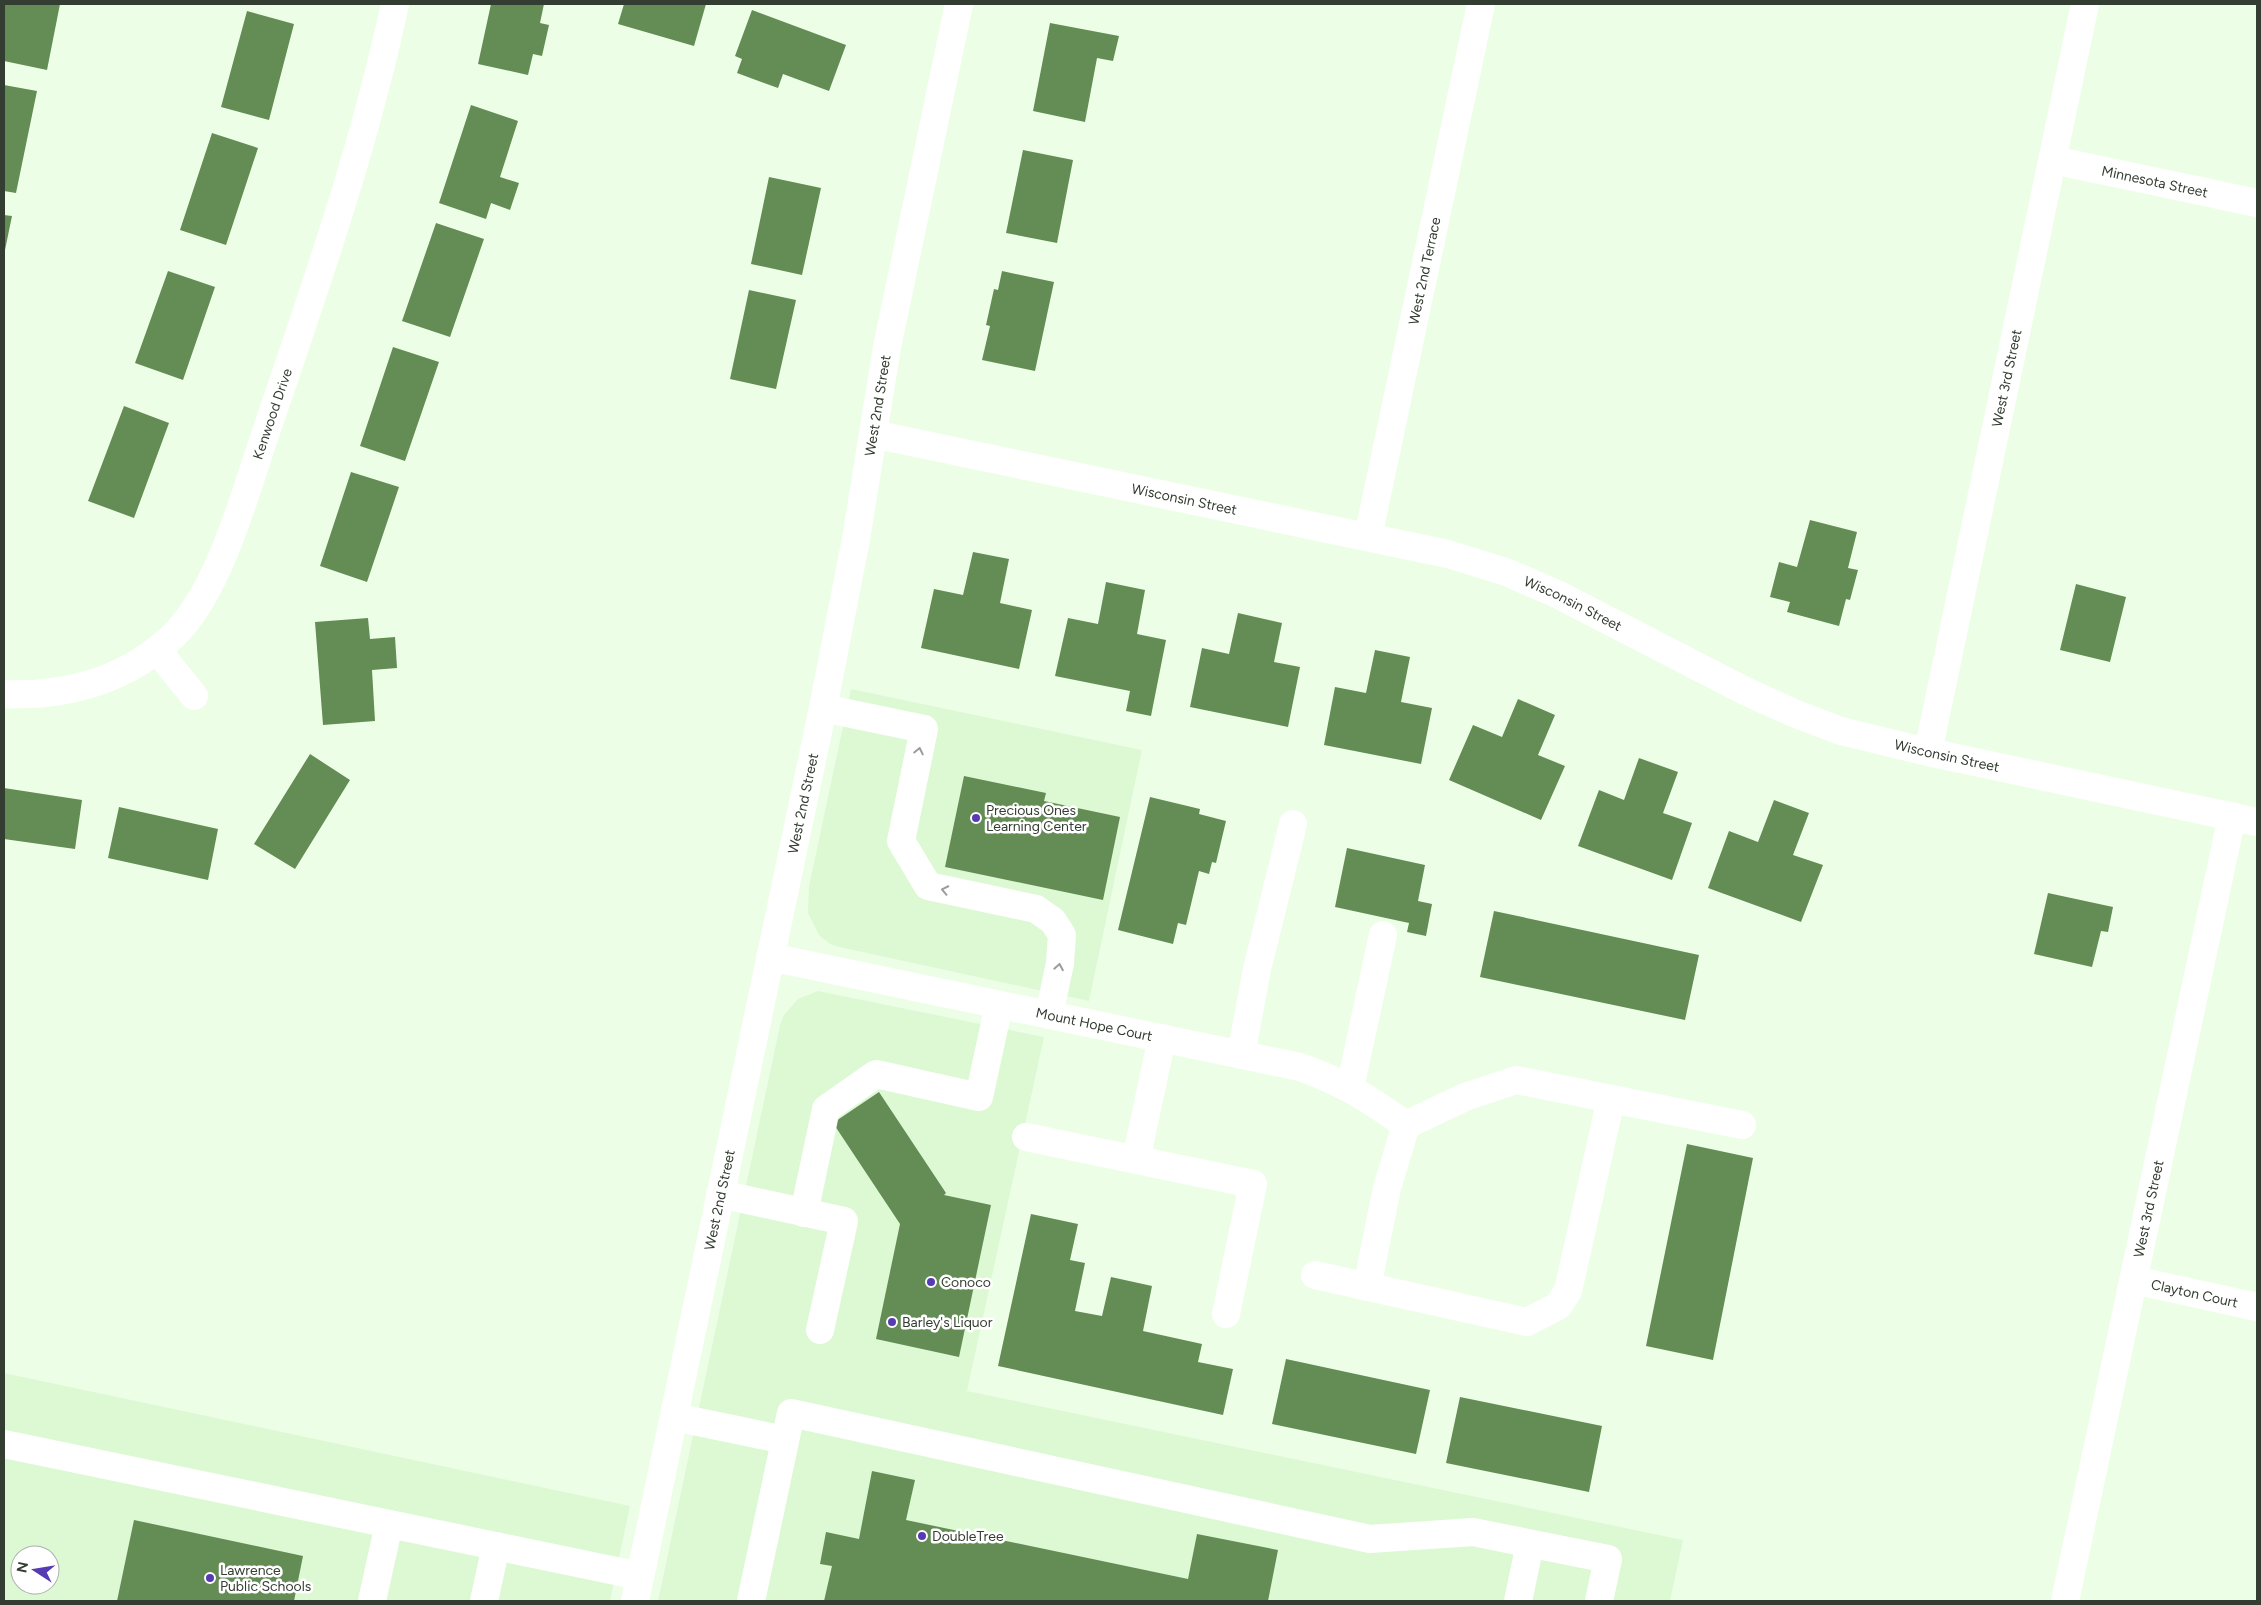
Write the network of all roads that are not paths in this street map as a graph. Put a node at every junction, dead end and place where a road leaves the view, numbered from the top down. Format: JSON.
{"nodes":[{"id":1,"x":395,"y":4,"type":"edge"},
{"id":2,"x":959,"y":4,"type":"edge"},
{"id":3,"x":1481,"y":4,"type":"edge"},
{"id":4,"x":2085,"y":4,"type":"edge"},
{"id":5,"x":2052,"y":160,"type":"junction"},
{"id":6,"x":2257,"y":203,"type":"edge"},
{"id":7,"x":873,"y":434,"type":"junction"},
{"id":8,"x":1368,"y":537,"type":"junction"},
{"id":9,"x":157,"y":650,"type":"junction"},
{"id":10,"x":4,"y":694,"type":"edge"},
{"id":11,"x":194,"y":696,"type":"dead end"},
{"id":12,"x":823,"y":708,"type":"junction"},
{"id":13,"x":1928,"y":752,"type":"junction"},
{"id":14,"x":2245,"y":819,"type":"edge"},
{"id":15,"x":1293,"y":824,"type":"dead end"},
{"id":16,"x":1383,"y":936,"type":"dead end"},
{"id":17,"x":770,"y":957,"type":"junction"},
{"id":18,"x":999,"y":1005,"type":"junction"},
{"id":19,"x":1049,"y":1015,"type":"junction"},
{"id":20,"x":1162,"y":1038,"type":"junction"},
{"id":21,"x":1241,"y":1055,"type":"junction"},
{"id":22,"x":1350,"y":1088,"type":"junction"},
{"id":23,"x":1611,"y":1099,"type":"junction"},
{"id":24,"x":1406,"y":1125,"type":"junction"},
{"id":25,"x":1742,"y":1125,"type":"dead end"},
{"id":26,"x":1026,"y":1137,"type":"dead end"},
{"id":27,"x":1136,"y":1160,"type":"junction"},
{"id":28,"x":720,"y":1194,"type":"junction"},
{"id":29,"x":804,"y":1213,"type":"junction"},
{"id":30,"x":1315,"y":1276,"type":"dead end"},
{"id":31,"x":2134,"y":1280,"type":"junction"},
{"id":32,"x":1367,"y":1286,"type":"junction"},
{"id":33,"x":2257,"y":1307,"type":"edge"},
{"id":34,"x":1226,"y":1314,"type":"dead end"},
{"id":35,"x":820,"y":1330,"type":"dead end"},
{"id":36,"x":674,"y":1417,"type":"junction"},
{"id":37,"x":785,"y":1440,"type":"junction"},
{"id":38,"x":4,"y":1444,"type":"edge"},
{"id":39,"x":389,"y":1524,"type":"junction"},
{"id":40,"x":1530,"y":1544,"type":"junction"},
{"id":41,"x":496,"y":1546,"type":"junction"},
{"id":42,"x":638,"y":1588,"type":"edge"},
{"id":43,"x":372,"y":1601,"type":"edge"},
{"id":44,"x":484,"y":1601,"type":"edge"},
{"id":45,"x":751,"y":1601,"type":"edge"},
{"id":46,"x":1518,"y":1601,"type":"edge"},
{"id":47,"x":1599,"y":1601,"type":"edge"},
{"id":48,"x":2065,"y":1601,"type":"edge"}],
"edges":[{"from":1,"to":9,"type":"street","name":"Kenwood Drive"},
{"from":2,"to":7,"type":"street","name":"West 2nd Street"},
{"from":3,"to":8,"type":"street","name":"West 2nd Terrace"},
{"from":4,"to":5,"type":"street","name":"West 3rd Street"},
{"from":5,"to":6,"type":"street","name":"Minnesota Street"},
{"from":5,"to":13,"type":"street","name":"West 3rd Street"},
{"from":7,"to":8,"type":"street","name":"Wisconsin Street"},
{"from":7,"to":12,"type":"street","name":"West 2nd Street"},
{"from":8,"to":13,"type":"street","name":"Wisconsin Street"},
{"from":9,"to":10,"type":"street","name":"Kenwood Drive"},
{"from":9,"to":11,"type":"street"},
{"from":12,"to":17,"type":"street","name":"West 2nd Street"},
{"from":19,"to":12,"type":"street","one_way":true},
{"from":13,"to":14,"type":"street","name":"Wisconsin Street"},
{"from":14,"to":31,"type":"street","name":"West 3rd Street"},
{"from":15,"to":21,"type":"street"},
{"from":16,"to":22,"type":"street"},
{"from":17,"to":18,"type":"street","name":"Mount Hope Court"},
{"from":17,"to":28,"type":"street","name":"West 2nd Street"},
{"from":18,"to":19,"type":"street","name":"Mount Hope Court"},
{"from":18,"to":29,"type":"street"},
{"from":19,"to":20,"type":"street","name":"Mount Hope Court"},
{"from":20,"to":21,"type":"street","name":"Mount Hope Court"},
{"from":20,"to":27,"type":"street"},
{"from":21,"to":22,"type":"street","name":"Mount Hope Court"},
{"from":22,"to":24,"type":"street","name":"Mount Hope Court"},
{"from":23,"to":24,"type":"street"},
{"from":23,"to":25,"type":"street"},
{"from":23,"to":32,"type":"street"},
{"from":24,"to":32,"type":"street"},
{"from":26,"to":27,"type":"street"},
{"from":27,"to":34,"type":"street"},
{"from":28,"to":29,"type":"street"},
{"from":28,"to":36,"type":"street","name":"West 2nd Street"},
{"from":29,"to":35,"type":"street"},
{"from":30,"to":32,"type":"street"},
{"from":31,"to":33,"type":"street","name":"Clayton Court"},
{"from":31,"to":48,"type":"street","name":"West 3rd Street"},
{"from":36,"to":37,"type":"street"},
{"from":36,"to":42,"type":"street","name":"West 2nd Street"},
{"from":37,"to":40,"type":"street"},
{"from":37,"to":45,"type":"street"},
{"from":38,"to":39,"type":"street"},
{"from":39,"to":41,"type":"street"},
{"from":39,"to":43,"type":"street"},
{"from":40,"to":46,"type":"street"},
{"from":40,"to":47,"type":"street"},
{"from":41,"to":42,"type":"street"},
{"from":41,"to":44,"type":"street"}]}
